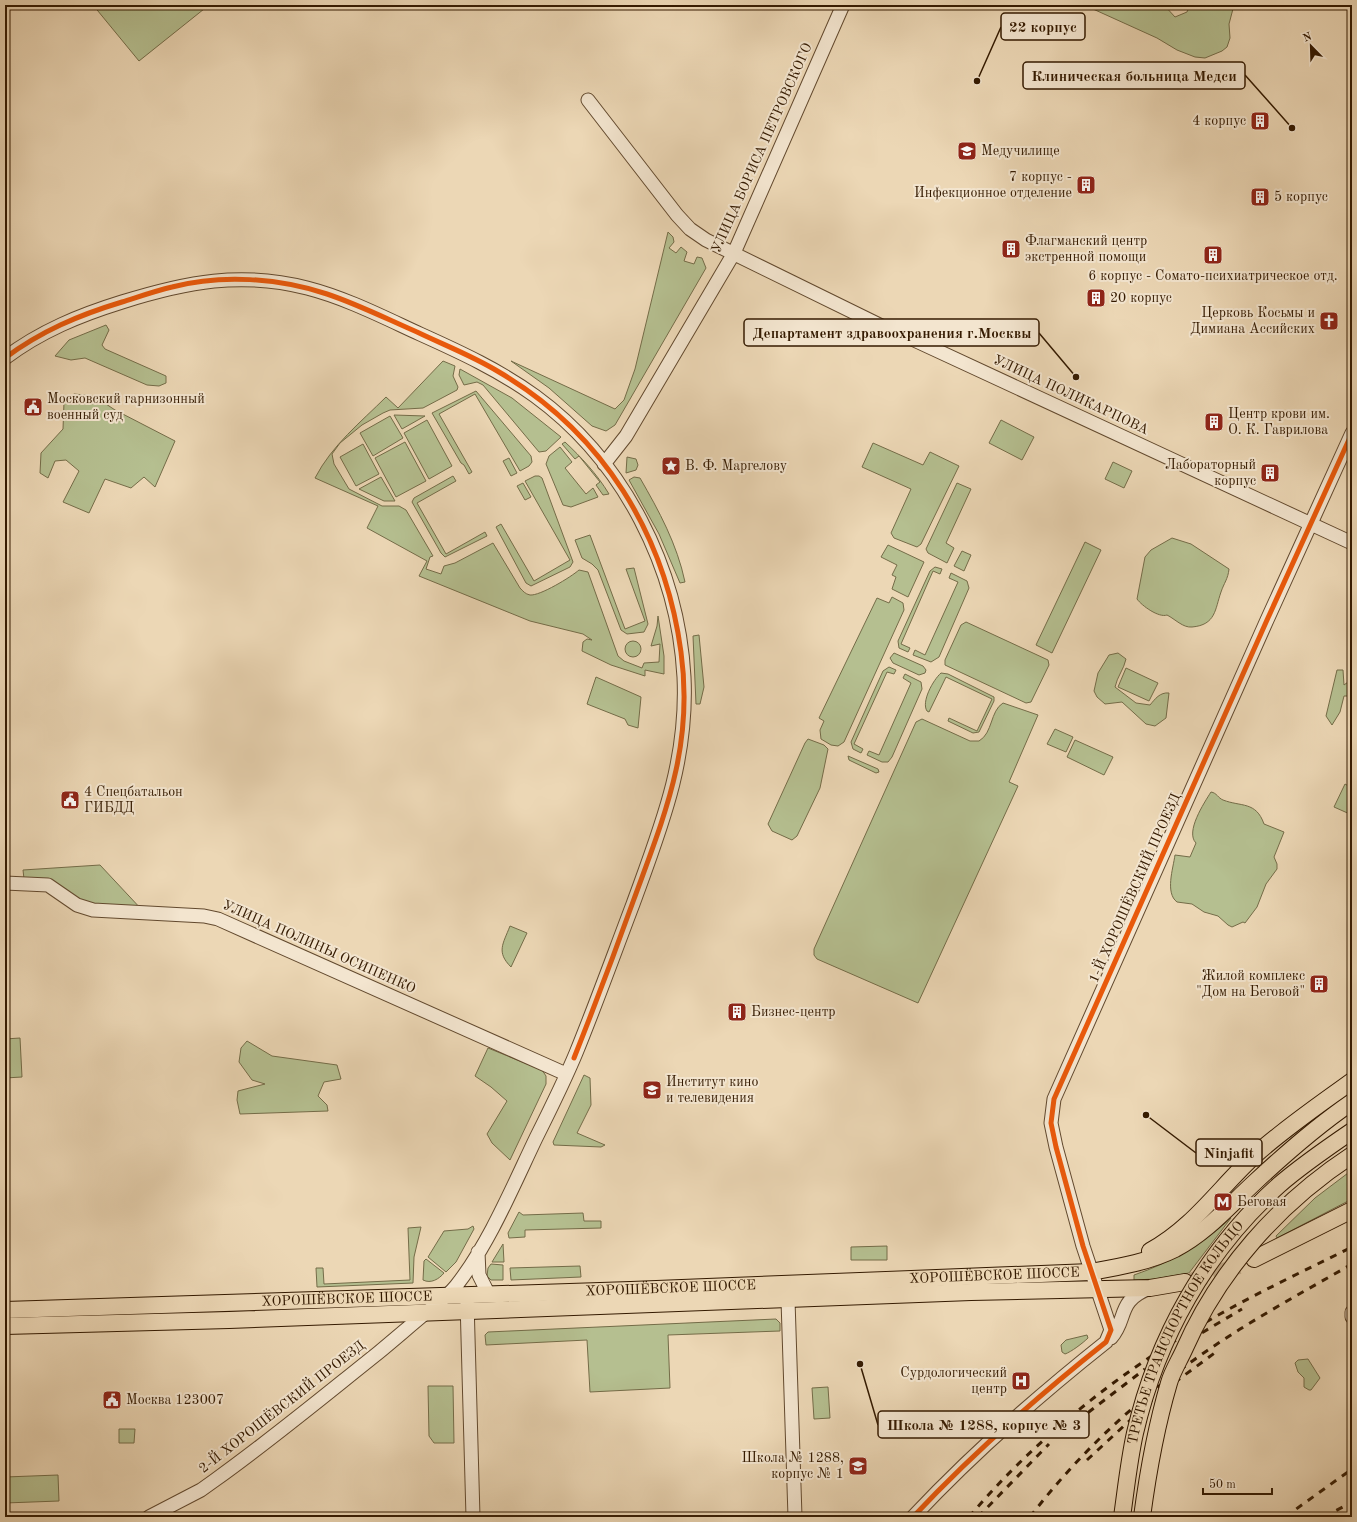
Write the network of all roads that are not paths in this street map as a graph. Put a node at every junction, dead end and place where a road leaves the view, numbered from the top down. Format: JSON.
{"nodes":[{"id":1,"x":843,"y":5,"type":"edge"},
{"id":2,"x":588,"y":100,"type":"dead end"},
{"id":3,"x":734,"y":253,"type":"junction"},
{"id":4,"x":5,"y":358,"type":"edge"},
{"id":5,"x":1352,"y":433,"type":"edge"},
{"id":6,"x":604,"y":464,"type":"junction"},
{"id":7,"x":1310,"y":524,"type":"junction"},
{"id":8,"x":1352,"y":542,"type":"edge"},
{"id":9,"x":5,"y":883,"type":"edge"},
{"id":10,"x":566,"y":1074,"type":"junction"},
{"id":11,"x":1352,"y":1081,"type":"edge"},
{"id":12,"x":1352,"y":1102,"type":"edge"},
{"id":13,"x":1352,"y":1131,"type":"edge"},
{"id":14,"x":1352,"y":1155,"type":"edge"},
{"id":15,"x":1352,"y":1210,"type":"edge"},
{"id":16,"x":478,"y":1252,"type":"junction"},
{"id":17,"x":1254,"y":1259,"type":"tunnel mouth"},
{"id":18,"x":1090,"y":1272,"type":"junction"},
{"id":19,"x":1185,"y":1282,"type":"tunnel mouth"},
{"id":20,"x":1150,"y":1288,"type":"junction"},
{"id":21,"x":1096,"y":1290,"type":"junction"},
{"id":22,"x":488,"y":1293,"type":"junction"},
{"id":23,"x":467,"y":1294,"type":"junction"},
{"id":24,"x":448,"y":1295,"type":"junction"},
{"id":25,"x":788,"y":1300,"type":"junction"},
{"id":26,"x":75,"y":1308,"type":"junction"},
{"id":27,"x":49,"y":1309,"type":"junction"},
{"id":28,"x":5,"y":1310,"type":"edge"},
{"id":29,"x":426,"y":1312,"type":"junction"},
{"id":30,"x":465,"y":1312,"type":"junction"},
{"id":31,"x":1352,"y":1312,"type":"edge"},
{"id":32,"x":1352,"y":1317,"type":"edge"},
{"id":33,"x":76,"y":1324,"type":"junction"},
{"id":34,"x":34,"y":1325,"type":"junction"},
{"id":35,"x":5,"y":1326,"type":"edge"},
{"id":36,"x":1106,"y":1342,"type":"junction"},
{"id":37,"x":149,"y":1517,"type":"edge"},
{"id":38,"x":473,"y":1517,"type":"edge"},
{"id":39,"x":796,"y":1517,"type":"edge"},
{"id":40,"x":913,"y":1517,"type":"edge"},
{"id":41,"x":1122,"y":1517,"type":"edge"},
{"id":42,"x":1142,"y":1517,"type":"edge"}],
"edges":[{"from":1,"to":3,"type":"street","name":"УЛИЦА БОРИСА ПЕТРОВСКОГО"},
{"from":2,"to":3,"type":"street","name":"УЛИЦА ПОЛИКАРПОВА"},
{"from":3,"to":6,"type":"street","name":"УЛИЦА БОРИСА ПЕТРОВСКОГО"},
{"from":3,"to":7,"type":"street","name":"УЛИЦА ПОЛИКАРПОВА"},
{"from":4,"to":6,"type":"street","name":"2-Й ХОРОШЁВСКИЙ ПРОЕЗД"},
{"from":5,"to":7,"type":"street","name":"1-Й ХОРОШЁВСКИЙ ПРОЕЗД"},
{"from":6,"to":10,"type":"street","name":"2-Й ХОРОШЁВСКИЙ ПРОЕЗД"},
{"from":7,"to":8,"type":"street","name":"УЛИЦА ПОЛИКАРПОВА"},
{"from":7,"to":18,"type":"street","name":"1-Й ХОРОШЁВСКИЙ ПРОЕЗД"},
{"from":9,"to":10,"type":"street","name":"УЛИЦА ПОЛИНЫ ОСИПЕНКО"},
{"from":10,"to":16,"type":"street","name":"2-Й ХОРОШЁВСКИЙ ПРОЕЗД"},
{"from":11,"to":18,"type":"main road"},
{"from":12,"to":18,"type":"main road"},
{"from":13,"to":41,"type":"main road","name":"ТРЕТЬЕ ТРАНСПОРТНОЕ КОЛЬЦО","bridge":true},
{"from":14,"to":42,"type":"main road","name":"ТРЕТЬЕ ТРАНСПОРТНОЕ КОЛЬЦО","bridge":true},
{"from":15,"to":17,"type":"main road"},
{"from":16,"to":22,"type":"street"},
{"from":16,"to":24,"type":"street","name":"2-Й ХОРОШЁВСКИЙ ПРОЕЗД"},
{"from":18,"to":21,"type":"street","name":"ХОРОШЁВСКОЕ ШОССЕ"},
{"from":18,"to":22,"type":"main road","name":"ХОРОШЁВСКОЕ ШОССЕ"},
{"from":19,"to":20,"type":"main road"},
{"from":20,"to":21,"type":"main road"},
{"from":20,"to":36,"type":"street"},
{"from":21,"to":25,"type":"main road","name":"ХОРОШЁВСКОЕ ШОССЕ"},
{"from":21,"to":36,"type":"street"},
{"from":22,"to":23,"type":"main road","name":"ХОРОШЁВСКОЕ ШОССЕ"},
{"from":23,"to":24,"type":"main road","name":"ХОРОШЁВСКОЕ ШОССЕ"},
{"from":23,"to":30,"type":"street"},
{"from":24,"to":26,"type":"main road","name":"ХОРОШЁВСКОЕ ШОССЕ"},
{"from":24,"to":29,"type":"street","name":"2-Й ХОРОШЁВСКИЙ ПРОЕЗД"},
{"from":24,"to":30,"type":"street"},
{"from":25,"to":30,"type":"main road","name":"ХОРОШЁВСКОЕ ШОССЕ"},
{"from":25,"to":39,"type":"street"},
{"from":26,"to":27,"type":"main road","name":"ХОРОШЁВСКОЕ ШОССЕ"},
{"from":26,"to":33,"type":"street"},
{"from":27,"to":28,"type":"main road","name":"ХОРОШЁВСКОЕ ШОССЕ"},
{"from":27,"to":34,"type":"street"},
{"from":29,"to":30,"type":"main road","name":"ХОРОШЁВСКОЕ ШОССЕ"},
{"from":29,"to":33,"type":"main road","name":"ХОРОШЁВСКОЕ ШОССЕ"},
{"from":29,"to":37,"type":"street","name":"2-Й ХОРОШЁВСКИЙ ПРОЕЗД"},
{"from":30,"to":38,"type":"street"},
{"from":31,"to":32,"type":"street"},
{"from":33,"to":34,"type":"main road","name":"ХОРОШЁВСКОЕ ШОССЕ"},
{"from":34,"to":35,"type":"main road","name":"ХОРОШЁВСКОЕ ШОССЕ"},
{"from":36,"to":40,"type":"street"}]}
